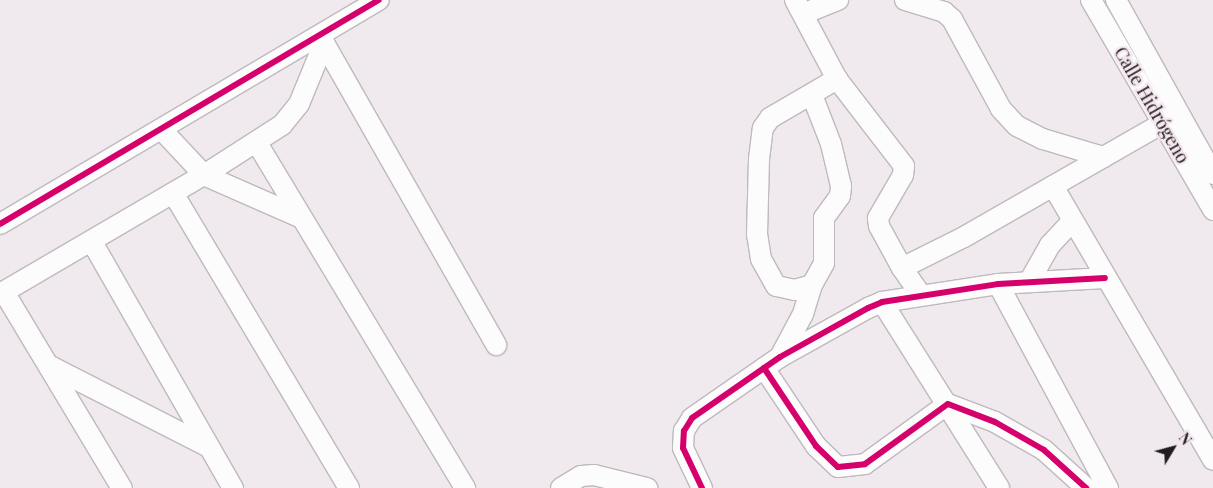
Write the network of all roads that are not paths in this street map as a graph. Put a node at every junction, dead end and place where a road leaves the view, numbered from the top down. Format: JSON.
{"nodes":[{"id":1,"x":379,"y":0,"type":"edge"},
{"id":2,"x":838,"y":0,"type":"edge"},
{"id":3,"x":905,"y":0,"type":"edge"},
{"id":4,"x":1091,"y":0,"type":"edge"},
{"id":5,"x":1116,"y":0,"type":"edge"},
{"id":6,"x":799,"y":7,"type":"edge"},
{"id":7,"x":321,"y":38,"type":"junction"},
{"id":8,"x":837,"y":80,"type":"junction"},
{"id":9,"x":812,"y":95,"type":"junction"},
{"id":10,"x":1163,"y":123,"type":"junction"},
{"id":11,"x":161,"y":129,"type":"junction"},
{"id":12,"x":1190,"y":136,"type":"junction"},
{"id":13,"x":257,"y":143,"type":"junction"},
{"id":14,"x":1213,"y":143,"type":"edge"},
{"id":15,"x":1103,"y":157,"type":"junction"},
{"id":16,"x":1213,"y":174,"type":"edge"},
{"id":17,"x":204,"y":176,"type":"junction"},
{"id":18,"x":1053,"y":186,"type":"junction"},
{"id":19,"x":173,"y":194,"type":"junction"},
{"id":20,"x":1213,"y":210,"type":"edge"},
{"id":21,"x":302,"y":218,"type":"junction"},
{"id":22,"x":1072,"y":222,"type":"junction"},
{"id":23,"x":0,"y":224,"type":"edge"},
{"id":24,"x":92,"y":242,"type":"junction"},
{"id":25,"x":902,"y":268,"type":"junction"},
{"id":26,"x":1105,"y":278,"type":"junction"},
{"id":27,"x":1029,"y":282,"type":"junction"},
{"id":28,"x":998,"y":284,"type":"junction"},
{"id":29,"x":812,"y":285,"type":"junction"},
{"id":30,"x":2,"y":293,"type":"edge"},
{"id":31,"x":922,"y":296,"type":"junction"},
{"id":32,"x":882,"y":302,"type":"junction"},
{"id":33,"x":496,"y":345,"type":"dead end"},
{"id":34,"x":772,"y":363,"type":"junction"},
{"id":35,"x":50,"y":366,"type":"junction"},
{"id":36,"x":948,"y":404,"type":"junction"},
{"id":37,"x":209,"y":447,"type":"junction"},
{"id":38,"x":1213,"y":460,"type":"edge"},
{"id":39,"x":584,"y":482,"type":"edge"},
{"id":40,"x":458,"y":483,"type":"edge"},
{"id":41,"x":122,"y":488,"type":"edge"},
{"id":42,"x":233,"y":488,"type":"edge"},
{"id":43,"x":349,"y":488,"type":"edge"},
{"id":44,"x":561,"y":488,"type":"edge"},
{"id":45,"x":647,"y":488,"type":"edge"},
{"id":46,"x":702,"y":488,"type":"edge"},
{"id":47,"x":999,"y":488,"type":"edge"},
{"id":48,"x":1086,"y":488,"type":"edge"},
{"id":49,"x":1108,"y":488,"type":"edge"}],
"edges":[{"from":1,"to":7,"type":"street"},
{"from":2,"to":6,"type":"street"},
{"from":3,"to":15,"type":"street"},
{"from":4,"to":10,"type":"street","name":"Calle Hidrógeno"},
{"from":5,"to":12,"type":"street"},
{"from":6,"to":8,"type":"street"},
{"from":7,"to":11,"type":"street"},
{"from":7,"to":13,"type":"street"},
{"from":7,"to":33,"type":"street"},
{"from":8,"to":9,"type":"street"},
{"from":8,"to":25,"type":"street"},
{"from":9,"to":29,"type":"street"},
{"from":9,"to":29,"type":"street"},
{"from":10,"to":15,"type":"street"},
{"from":10,"to":20,"type":"street","name":"Calle Hidrógeno"},
{"from":11,"to":17,"type":"street"},
{"from":11,"to":23,"type":"street"},
{"from":12,"to":14,"type":"street"},
{"from":12,"to":16,"type":"street"},
{"from":13,"to":17,"type":"street"},
{"from":13,"to":21,"type":"street"},
{"from":15,"to":18,"type":"street"},
{"from":17,"to":19,"type":"street"},
{"from":17,"to":21,"type":"street"},
{"from":18,"to":22,"type":"street"},
{"from":18,"to":25,"type":"street"},
{"from":19,"to":24,"type":"street"},
{"from":19,"to":43,"type":"street"},
{"from":21,"to":40,"type":"street"},
{"from":22,"to":26,"type":"street"},
{"from":22,"to":27,"type":"street"},
{"from":24,"to":30,"type":"street"},
{"from":24,"to":37,"type":"street"},
{"from":25,"to":31,"type":"street"},
{"from":26,"to":27,"type":"street"},
{"from":26,"to":38,"type":"street"},
{"from":27,"to":28,"type":"street"},
{"from":28,"to":31,"type":"street"},
{"from":28,"to":49,"type":"street"},
{"from":29,"to":34,"type":"street"},
{"from":30,"to":35,"type":"street"},
{"from":31,"to":32,"type":"street"},
{"from":32,"to":34,"type":"street"},
{"from":32,"to":36,"type":"street"},
{"from":34,"to":36,"type":"street"},
{"from":34,"to":46,"type":"street"},
{"from":35,"to":37,"type":"street"},
{"from":35,"to":41,"type":"street"},
{"from":36,"to":47,"type":"street"},
{"from":36,"to":48,"type":"street"},
{"from":37,"to":42,"type":"street"},
{"from":39,"to":44,"type":"street"},
{"from":39,"to":45,"type":"street"}]}
